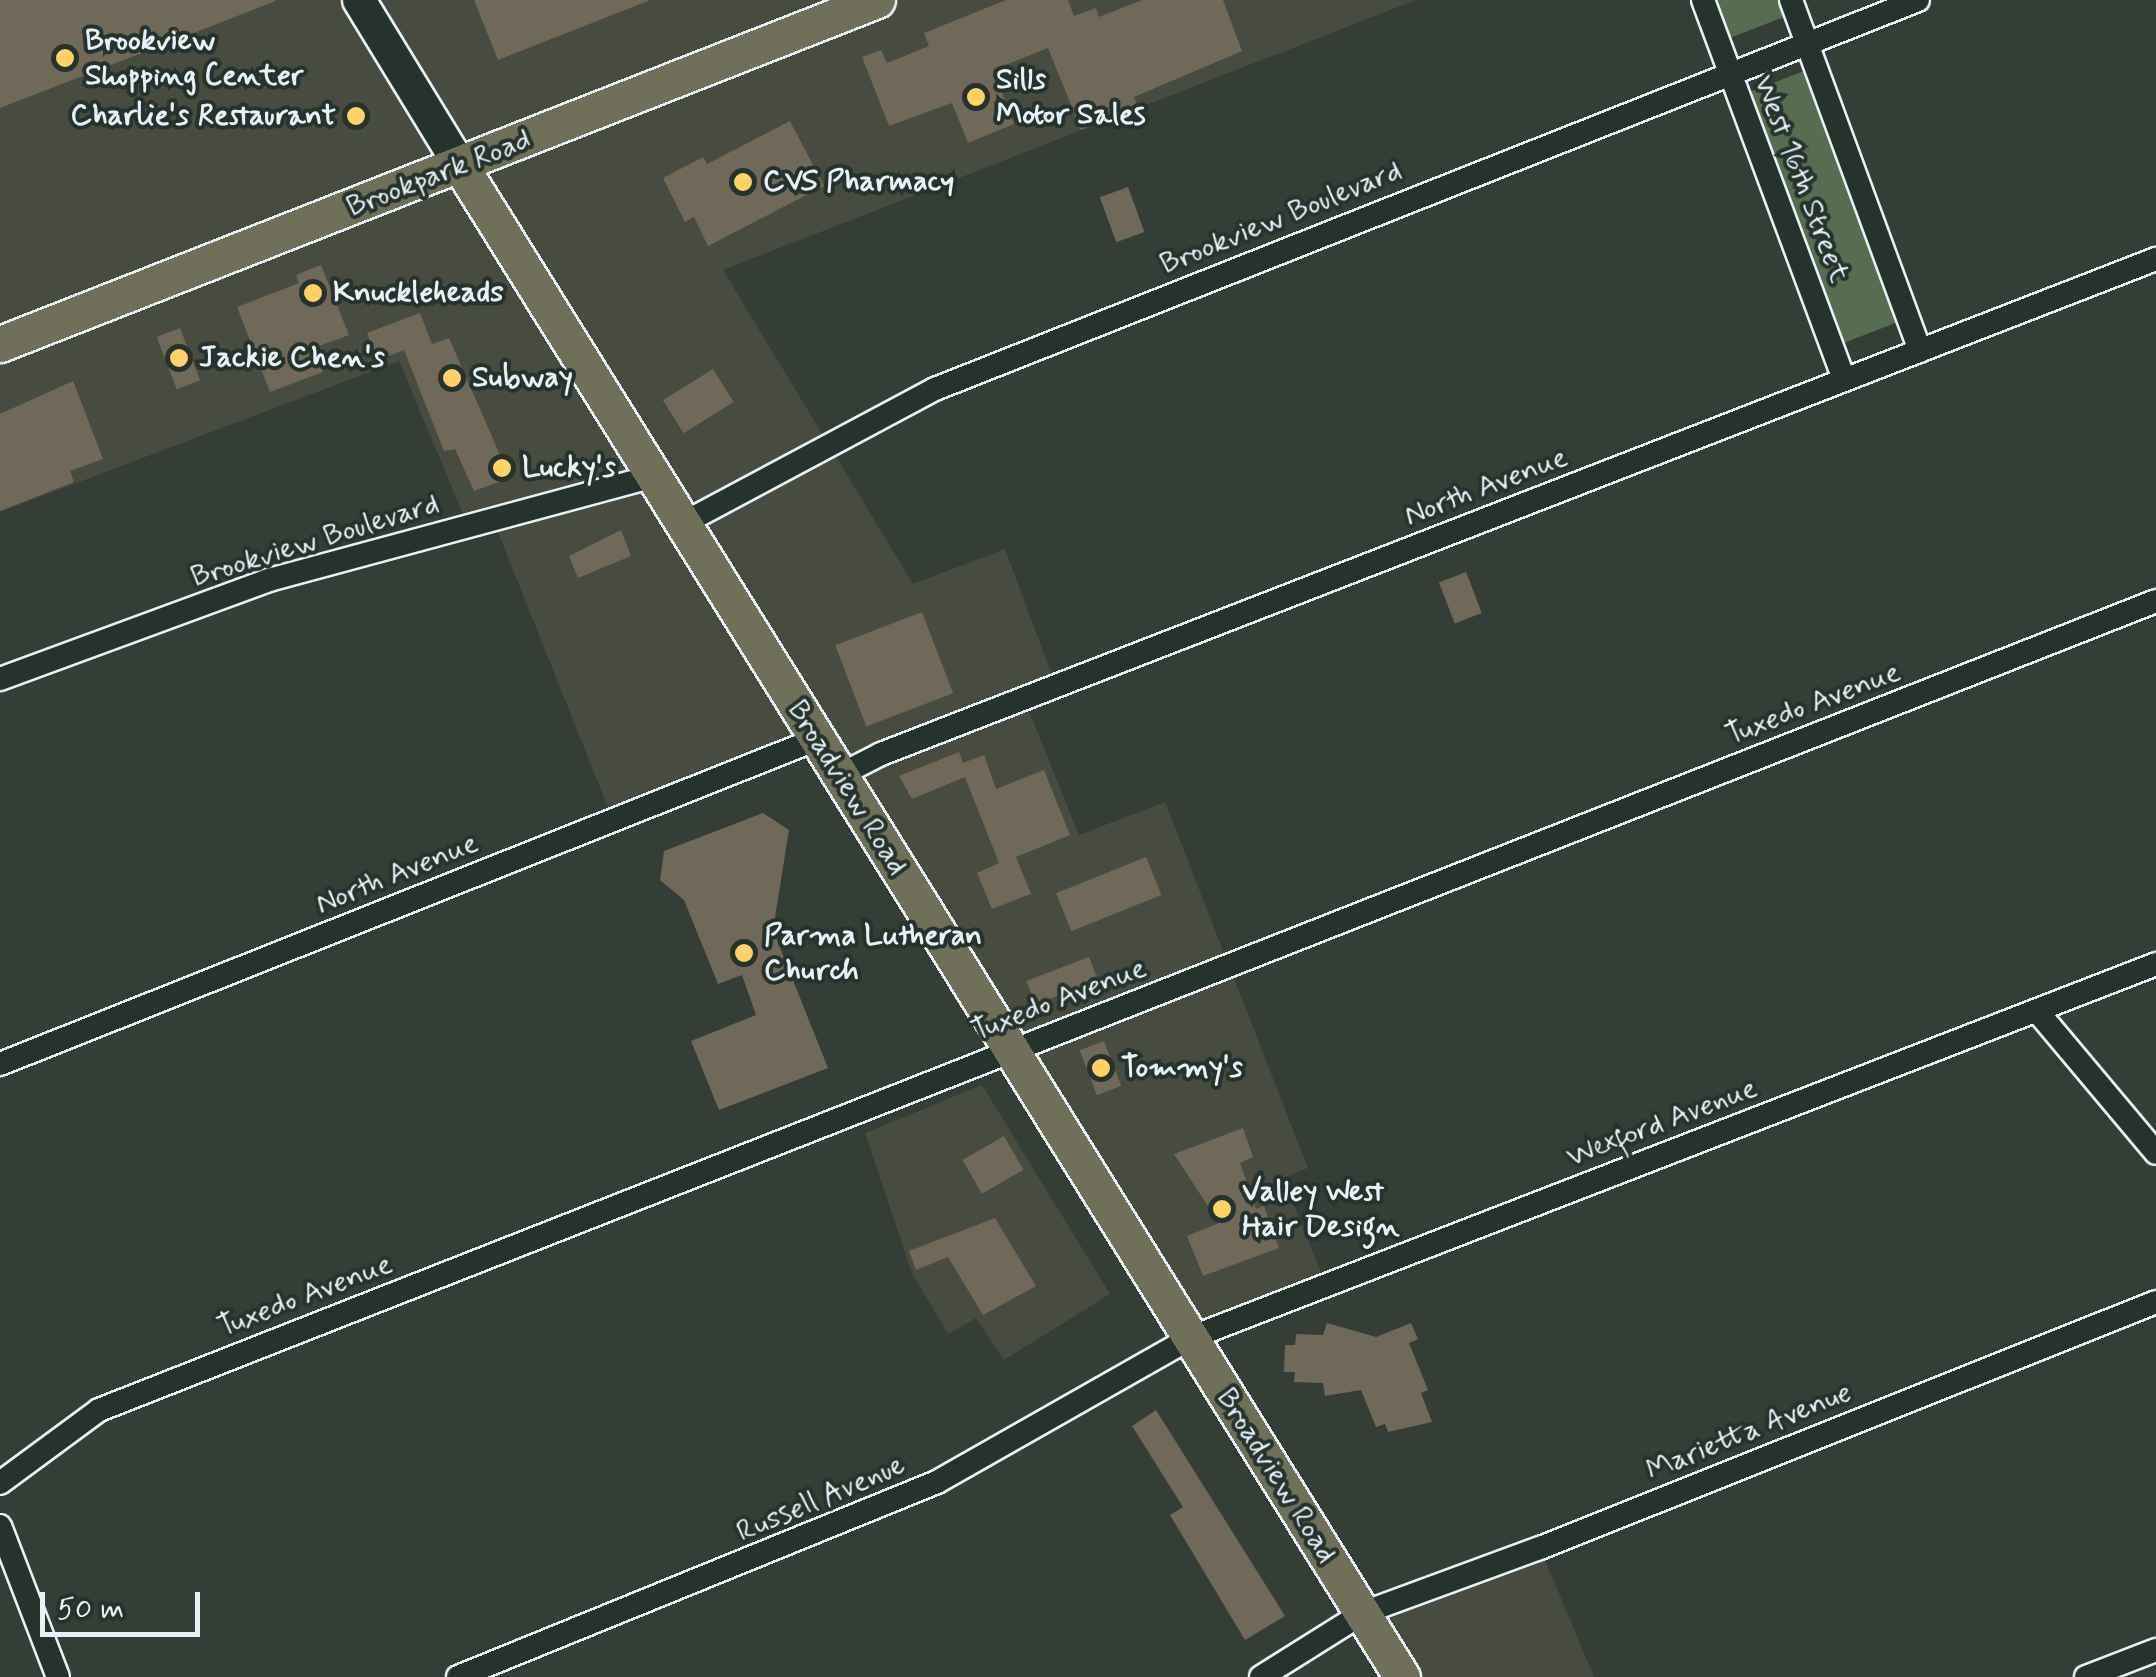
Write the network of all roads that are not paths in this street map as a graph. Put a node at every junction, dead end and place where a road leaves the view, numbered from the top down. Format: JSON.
{"nodes":[{"id":1,"x":359,"y":0,"type":"edge"},
{"id":2,"x":876,"y":0,"type":"edge"},
{"id":3,"x":1703,"y":0,"type":"edge"},
{"id":4,"x":1791,"y":0,"type":"edge"},
{"id":5,"x":1918,"y":0,"type":"edge"},
{"id":6,"x":1808,"y":44,"type":"junction"},
{"id":7,"x":1728,"y":72,"type":"junction"},
{"id":8,"x":461,"y":167,"type":"junction"},
{"id":9,"x":2156,"y":259,"type":"edge"},
{"id":10,"x":0,"y":344,"type":"edge"},
{"id":11,"x":1920,"y":351,"type":"junction"},
{"id":12,"x":1844,"y":379,"type":"junction"},
{"id":13,"x":652,"y":477,"type":"junction"},
{"id":14,"x":682,"y":524,"type":"junction"},
{"id":15,"x":2156,"y":601,"type":"edge"},
{"id":16,"x":0,"y":679,"type":"edge"},
{"id":17,"x":817,"y":739,"type":"junction"},
{"id":18,"x":840,"y":775,"type":"junction"},
{"id":19,"x":2156,"y":964,"type":"edge"},
{"id":20,"x":2037,"y":1011,"type":"junction"},
{"id":21,"x":1012,"y":1050,"type":"junction"},
{"id":22,"x":0,"y":1064,"type":"edge"},
{"id":23,"x":2156,"y":1153,"type":"edge"},
{"id":24,"x":2156,"y":1302,"type":"edge"},
{"id":25,"x":1190,"y":1338,"type":"junction"},
{"id":26,"x":0,"y":1483,"type":"edge"},
{"id":27,"x":0,"y":1526,"type":"edge"},
{"id":28,"x":1362,"y":1613,"type":"junction"},
{"id":29,"x":2156,"y":1650,"type":"edge"},
{"id":30,"x":58,"y":1677,"type":"edge"},
{"id":31,"x":458,"y":1677,"type":"edge"},
{"id":32,"x":1261,"y":1677,"type":"edge"},
{"id":33,"x":1402,"y":1677,"type":"edge"},
{"id":34,"x":2086,"y":1677,"type":"edge"}],
"edges":[{"from":1,"to":8,"type":"main road","name":"Broadview Road"},
{"from":2,"to":8,"type":"main road","name":"Brookpark Road"},
{"from":3,"to":7,"type":"street","name":"West 16th Street"},
{"from":4,"to":6,"type":"street","name":"West 16th Street"},
{"from":5,"to":6,"type":"street","name":"Brookview Boulevard"},
{"from":6,"to":7,"type":"street","name":"Brookview Boulevard"},
{"from":6,"to":11,"type":"street","name":"West 16th Street"},
{"from":7,"to":12,"type":"street","name":"West 16th Street"},
{"from":7,"to":14,"type":"street","name":"Brookview Boulevard"},
{"from":8,"to":10,"type":"main road","name":"Brookpark Road"},
{"from":8,"to":13,"type":"main road","name":"Broadview Road"},
{"from":9,"to":11,"type":"street","name":"North Avenue"},
{"from":11,"to":12,"type":"street","name":"North Avenue"},
{"from":12,"to":18,"type":"street","name":"North Avenue"},
{"from":13,"to":14,"type":"main road","name":"Broadview Road"},
{"from":13,"to":16,"type":"street","name":"Brookview Boulevard"},
{"from":14,"to":17,"type":"main road","name":"Broadview Road"},
{"from":15,"to":21,"type":"street","name":"Tuxedo Avenue"},
{"from":17,"to":18,"type":"main road","name":"Broadview Road"},
{"from":17,"to":22,"type":"street","name":"North Avenue"},
{"from":18,"to":21,"type":"main road","name":"Broadview Road"},
{"from":19,"to":20,"type":"street","name":"Wexford Avenue"},
{"from":20,"to":23,"type":"street"},
{"from":20,"to":25,"type":"street","name":"Wexford Avenue"},
{"from":21,"to":25,"type":"main road","name":"Broadview Road"},
{"from":21,"to":26,"type":"street","name":"Tuxedo Avenue"},
{"from":24,"to":28,"type":"street","name":"Marietta Avenue"},
{"from":25,"to":28,"type":"main road","name":"Broadview Road"},
{"from":25,"to":31,"type":"street","name":"Russell Avenue"},
{"from":27,"to":30,"type":"street"},
{"from":28,"to":32,"type":"street","name":"Marietta Avenue"},
{"from":28,"to":33,"type":"main road","name":"Broadview Road"},
{"from":29,"to":34,"type":"street"}]}
